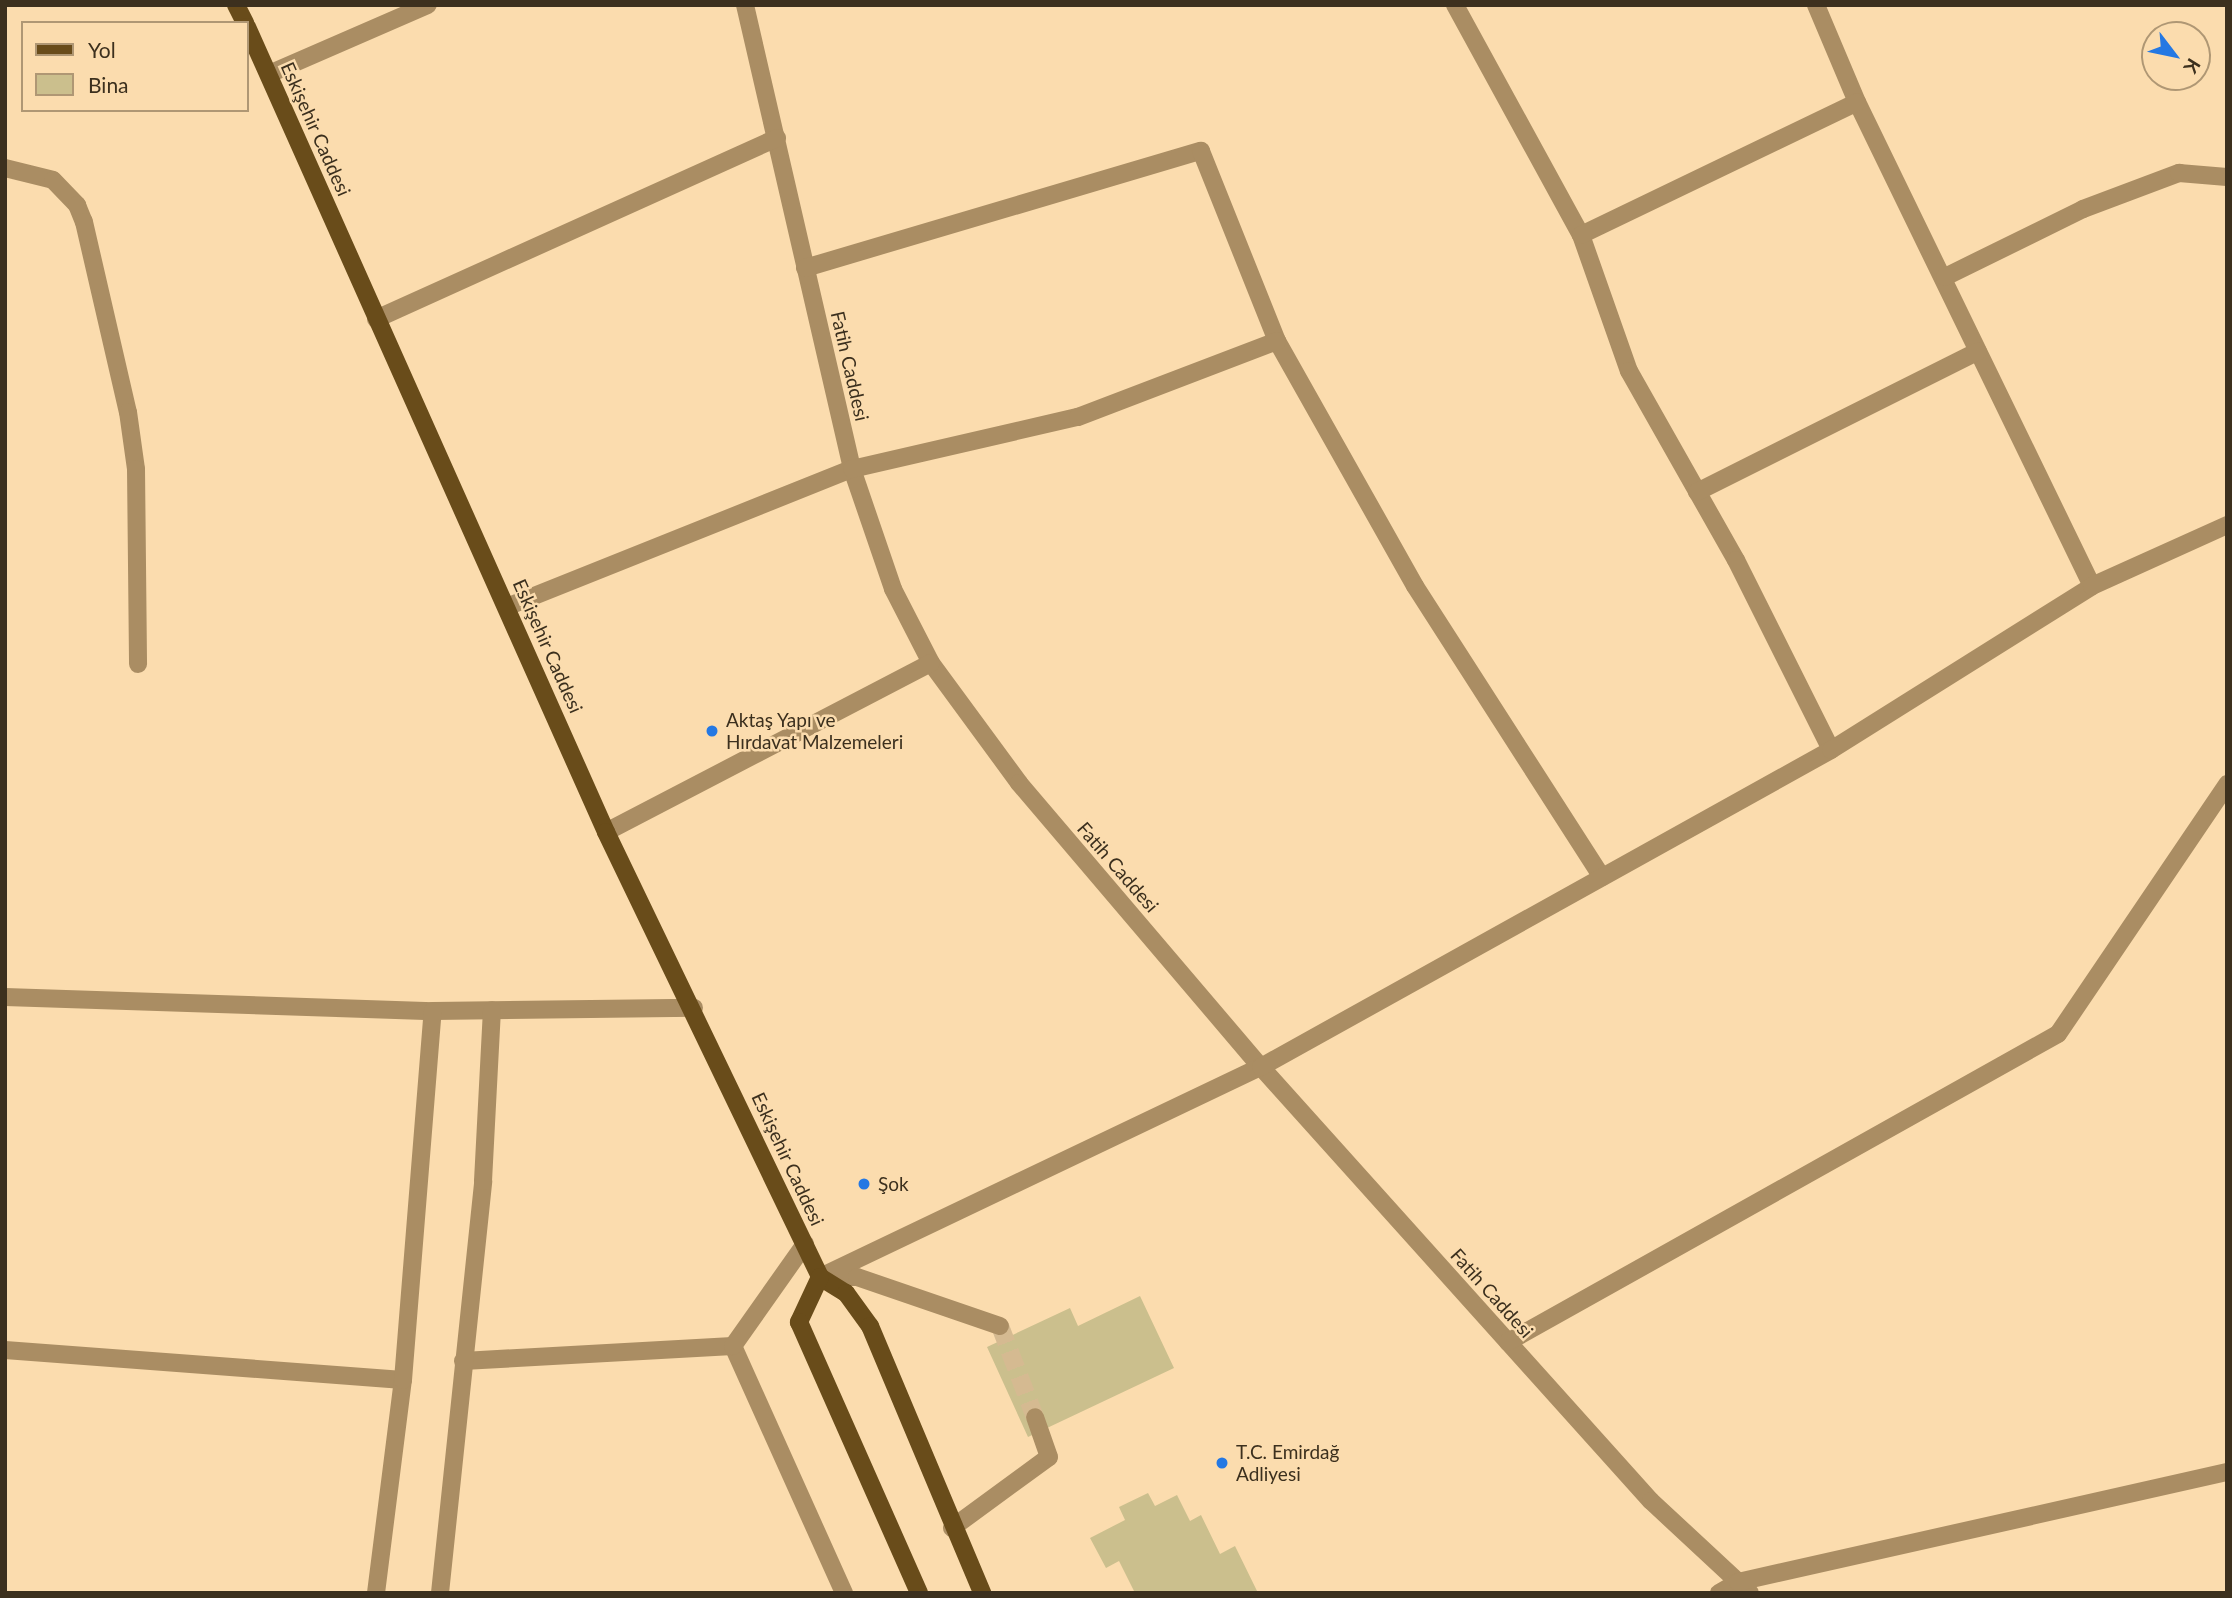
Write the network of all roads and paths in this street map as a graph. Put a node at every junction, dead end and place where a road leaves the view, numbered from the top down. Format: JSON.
{"nodes":[{"id":1,"x":236,"y":5,"type":"edge"},
{"id":2,"x":428,"y":5,"type":"edge"},
{"id":3,"x":745,"y":5,"type":"edge"},
{"id":4,"x":1455,"y":5,"type":"edge"},
{"id":5,"x":1816,"y":5,"type":"edge"},
{"id":6,"x":244,"y":21,"type":"edge"},
{"id":7,"x":248,"y":29,"type":"edge"},
{"id":8,"x":270,"y":74,"type":"junction"},
{"id":9,"x":1857,"y":102,"type":"junction"},
{"id":10,"x":777,"y":138,"type":"junction"},
{"id":11,"x":5,"y":168,"type":"edge"},
{"id":12,"x":2227,"y":177,"type":"edge"},
{"id":13,"x":1581,"y":235,"type":"junction"},
{"id":14,"x":805,"y":268,"type":"junction"},
{"id":15,"x":1945,"y":276,"type":"junction"},
{"id":16,"x":376,"y":319,"type":"junction"},
{"id":17,"x":1277,"y":341,"type":"junction"},
{"id":18,"x":1979,"y":351,"type":"junction"},
{"id":19,"x":852,"y":469,"type":"junction"},
{"id":20,"x":1697,"y":492,"type":"junction"},
{"id":21,"x":2227,"y":525,"type":"edge"},
{"id":22,"x":2092,"y":586,"type":"junction"},
{"id":23,"x":509,"y":606,"type":"junction"},
{"id":24,"x":930,"y":663,"type":"junction"},
{"id":25,"x":138,"y":664,"type":"dead end"},
{"id":26,"x":1831,"y":750,"type":"junction"},
{"id":27,"x":2227,"y":784,"type":"edge"},
{"id":28,"x":606,"y":832,"type":"junction"},
{"id":29,"x":1602,"y":877,"type":"junction"},
{"id":30,"x":5,"y":997,"type":"edge"},
{"id":31,"x":694,"y":1008,"type":"junction"},
{"id":32,"x":492,"y":1010,"type":"junction"},
{"id":33,"x":433,"y":1011,"type":"junction"},
{"id":34,"x":1261,"y":1066,"type":"junction"},
{"id":35,"x":805,"y":1244,"type":"junction"},
{"id":36,"x":820,"y":1277,"type":"junction"},
{"id":37,"x":1000,"y":1326,"type":"dead end"},
{"id":38,"x":1508,"y":1342,"type":"junction"},
{"id":39,"x":733,"y":1346,"type":"junction"},
{"id":40,"x":5,"y":1350,"type":"edge"},
{"id":41,"x":463,"y":1361,"type":"junction"},
{"id":42,"x":402,"y":1380,"type":"junction"},
{"id":43,"x":1035,"y":1417,"type":"tunnel mouth"},
{"id":44,"x":2227,"y":1472,"type":"edge"},
{"id":45,"x":952,"y":1528,"type":"junction"},
{"id":46,"x":1744,"y":1587,"type":"edge"},
{"id":47,"x":376,"y":1593,"type":"edge"},
{"id":48,"x":440,"y":1593,"type":"edge"},
{"id":49,"x":844,"y":1593,"type":"edge"},
{"id":50,"x":919,"y":1593,"type":"edge"},
{"id":51,"x":982,"y":1593,"type":"edge"},
{"id":52,"x":1719,"y":1593,"type":"edge"}],
"edges":[{"from":1,"to":6,"type":"main road","name":"Eskişehir Caddesi"},
{"from":2,"to":8,"type":"street"},
{"from":3,"to":10,"type":"street","name":"Fatih Caddesi"},
{"from":4,"to":13,"type":"street"},
{"from":5,"to":9,"type":"street"},
{"from":7,"to":8,"type":"main road","name":"Eskişehir Caddesi"},
{"from":8,"to":16,"type":"main road","name":"Eskişehir Caddesi"},
{"from":9,"to":13,"type":"street"},
{"from":9,"to":15,"type":"street"},
{"from":10,"to":14,"type":"street","name":"Fatih Caddesi"},
{"from":10,"to":16,"type":"street"},
{"from":11,"to":25,"type":"street"},
{"from":12,"to":15,"type":"street"},
{"from":13,"to":20,"type":"street"},
{"from":14,"to":17,"type":"street"},
{"from":14,"to":19,"type":"street","name":"Fatih Caddesi"},
{"from":15,"to":18,"type":"street"},
{"from":16,"to":23,"type":"main road","name":"Eskişehir Caddesi"},
{"from":17,"to":19,"type":"street"},
{"from":17,"to":29,"type":"street"},
{"from":18,"to":20,"type":"street"},
{"from":18,"to":22,"type":"street"},
{"from":19,"to":23,"type":"street"},
{"from":19,"to":24,"type":"street","name":"Fatih Caddesi"},
{"from":20,"to":26,"type":"street"},
{"from":21,"to":22,"type":"street"},
{"from":22,"to":26,"type":"street"},
{"from":23,"to":28,"type":"main road","name":"Eskişehir Caddesi"},
{"from":24,"to":28,"type":"street"},
{"from":24,"to":34,"type":"street","name":"Fatih Caddesi"},
{"from":26,"to":29,"type":"street"},
{"from":27,"to":38,"type":"street"},
{"from":28,"to":31,"type":"main road","name":"Eskişehir Caddesi"},
{"from":29,"to":34,"type":"street"},
{"from":30,"to":33,"type":"street"},
{"from":31,"to":32,"type":"street"},
{"from":31,"to":35,"type":"main road","name":"Eskişehir Caddesi"},
{"from":32,"to":33,"type":"street"},
{"from":32,"to":41,"type":"street"},
{"from":33,"to":42,"type":"street"},
{"from":34,"to":36,"type":"street"},
{"from":34,"to":38,"type":"street","name":"Fatih Caddesi"},
{"from":35,"to":36,"type":"main road","name":"Eskişehir Caddesi"},
{"from":35,"to":39,"type":"street"},
{"from":36,"to":37,"type":"street"},
{"from":36,"to":45,"type":"main road"},
{"from":36,"to":50,"type":"main road"},
{"from":38,"to":46,"type":"street","name":"Fatih Caddesi"},
{"from":39,"to":41,"type":"street"},
{"from":39,"to":49,"type":"street"},
{"from":40,"to":42,"type":"street"},
{"from":41,"to":48,"type":"street"},
{"from":42,"to":47,"type":"street"},
{"from":43,"to":45,"type":"street"},
{"from":44,"to":46,"type":"street"},
{"from":45,"to":51,"type":"main road"},
{"from":46,"to":52,"type":"street"}]}
